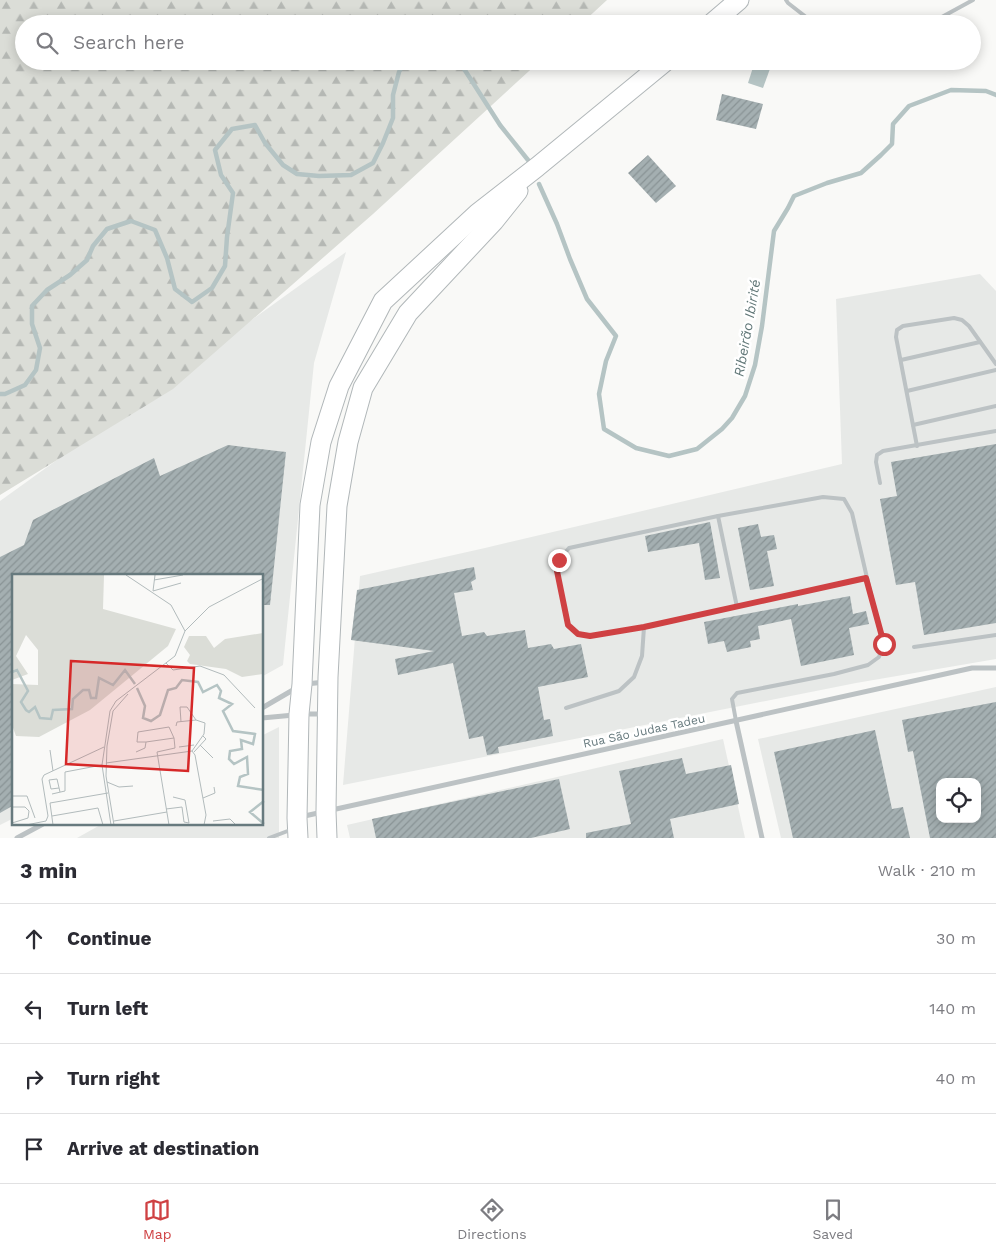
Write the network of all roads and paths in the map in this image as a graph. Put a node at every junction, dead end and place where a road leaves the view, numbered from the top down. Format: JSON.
{"nodes":[{"id":1,"x":739,"y":0,"type":"edge"},
{"id":2,"x":786,"y":0,"type":"edge"},
{"id":3,"x":973,"y":0,"type":"edge"},
{"id":4,"x":722,"y":15,"type":"edge"},
{"id":5,"x":803,"y":15,"type":"edge"},
{"id":6,"x":946,"y":15,"type":"edge"},
{"id":7,"x":655,"y":70,"type":"edge"},
{"id":8,"x":537,"y":167,"type":"junction"},
{"id":9,"x":383,"y":301,"type":"junction"},
{"id":10,"x":408,"y":313,"type":"junction"},
{"id":11,"x":980,"y":342,"type":"junction"},
{"id":12,"x":901,"y":360,"type":"junction"},
{"id":13,"x":996,"y":364,"type":"edge"},
{"id":14,"x":996,"y":370,"type":"edge"},
{"id":15,"x":906,"y":391,"type":"junction"},
{"id":16,"x":996,"y":406,"type":"edge"},
{"id":17,"x":913,"y":425,"type":"junction"},
{"id":18,"x":996,"y":432,"type":"edge"},
{"id":19,"x":917,"y":446,"type":"junction"},
{"id":20,"x":880,"y":483,"type":"dead end"},
{"id":21,"x":718,"y":516,"type":"junction"},
{"id":22,"x":866,"y":578,"type":"junction"},
{"id":23,"x":737,"y":607,"type":"junction"},
{"id":24,"x":644,"y":627,"type":"junction"},
{"id":25,"x":996,"y":635,"type":"edge"},
{"id":26,"x":914,"y":647,"type":"dead end"},
{"id":27,"x":996,"y":668,"type":"edge"},
{"id":28,"x":328,"y":682,"type":"junction"},
{"id":29,"x":302,"y":684,"type":"junction"},
{"id":30,"x":264,"y":707,"type":"edge"},
{"id":31,"x":566,"y":708,"type":"dead end"},
{"id":32,"x":327,"y":713,"type":"junction"},
{"id":33,"x":299,"y":714,"type":"junction"},
{"id":34,"x":264,"y":718,"type":"edge"},
{"id":35,"x":736,"y":720,"type":"junction"},
{"id":36,"x":326,"y":812,"type":"junction"},
{"id":37,"x":39,"y":826,"type":"edge"},
{"id":38,"x":297,"y":828,"type":"edge"},
{"id":39,"x":17,"y":838,"type":"edge"},
{"id":40,"x":269,"y":838,"type":"edge"},
{"id":41,"x":327,"y":838,"type":"edge"},
{"id":42,"x":762,"y":838,"type":"edge"}],
"edges":[{"from":1,"to":4,"type":"main road"},
{"from":2,"to":5,"type":"lane"},
{"from":3,"to":6,"type":"lane"},
{"from":7,"to":8,"type":"main road"},
{"from":8,"to":9,"type":"main road"},
{"from":8,"to":10,"type":"main road"},
{"from":9,"to":10,"type":"main road"},
{"from":9,"to":29,"type":"main road"},
{"from":10,"to":28,"type":"main road"},
{"from":11,"to":12,"type":"lane"},
{"from":11,"to":12,"type":"lane"},
{"from":11,"to":13,"type":"lane"},
{"from":12,"to":15,"type":"lane"},
{"from":14,"to":15,"type":"lane"},
{"from":15,"to":17,"type":"lane"},
{"from":16,"to":17,"type":"lane"},
{"from":17,"to":19,"type":"lane"},
{"from":18,"to":19,"type":"lane"},
{"from":19,"to":20,"type":"lane"},
{"from":21,"to":22,"type":"lane"},
{"from":21,"to":23,"type":"lane"},
{"from":21,"to":24,"type":"lane"},
{"from":22,"to":23,"type":"lane"},
{"from":22,"to":35,"type":"lane"},
{"from":23,"to":24,"type":"lane"},
{"from":24,"to":31,"type":"lane"},
{"from":25,"to":26,"type":"lane"},
{"from":27,"to":35,"type":"street","name":"Rua São Judas Tadeu"},
{"from":28,"to":29,"type":"street"},
{"from":28,"to":32,"type":"main road"},
{"from":29,"to":30,"type":"street"},
{"from":29,"to":33,"type":"main road"},
{"from":32,"to":33,"type":"street"},
{"from":32,"to":36,"type":"main road"},
{"from":33,"to":34,"type":"street"},
{"from":33,"to":38,"type":"main road"},
{"from":35,"to":36,"type":"street","name":"Rua São Judas Tadeu"},
{"from":35,"to":42,"type":"street"},
{"from":36,"to":38,"type":"street","name":"Rua São Judas Tadeu"},
{"from":36,"to":41,"type":"main road"},
{"from":37,"to":39,"type":"street"},
{"from":38,"to":40,"type":"lane"}]}
